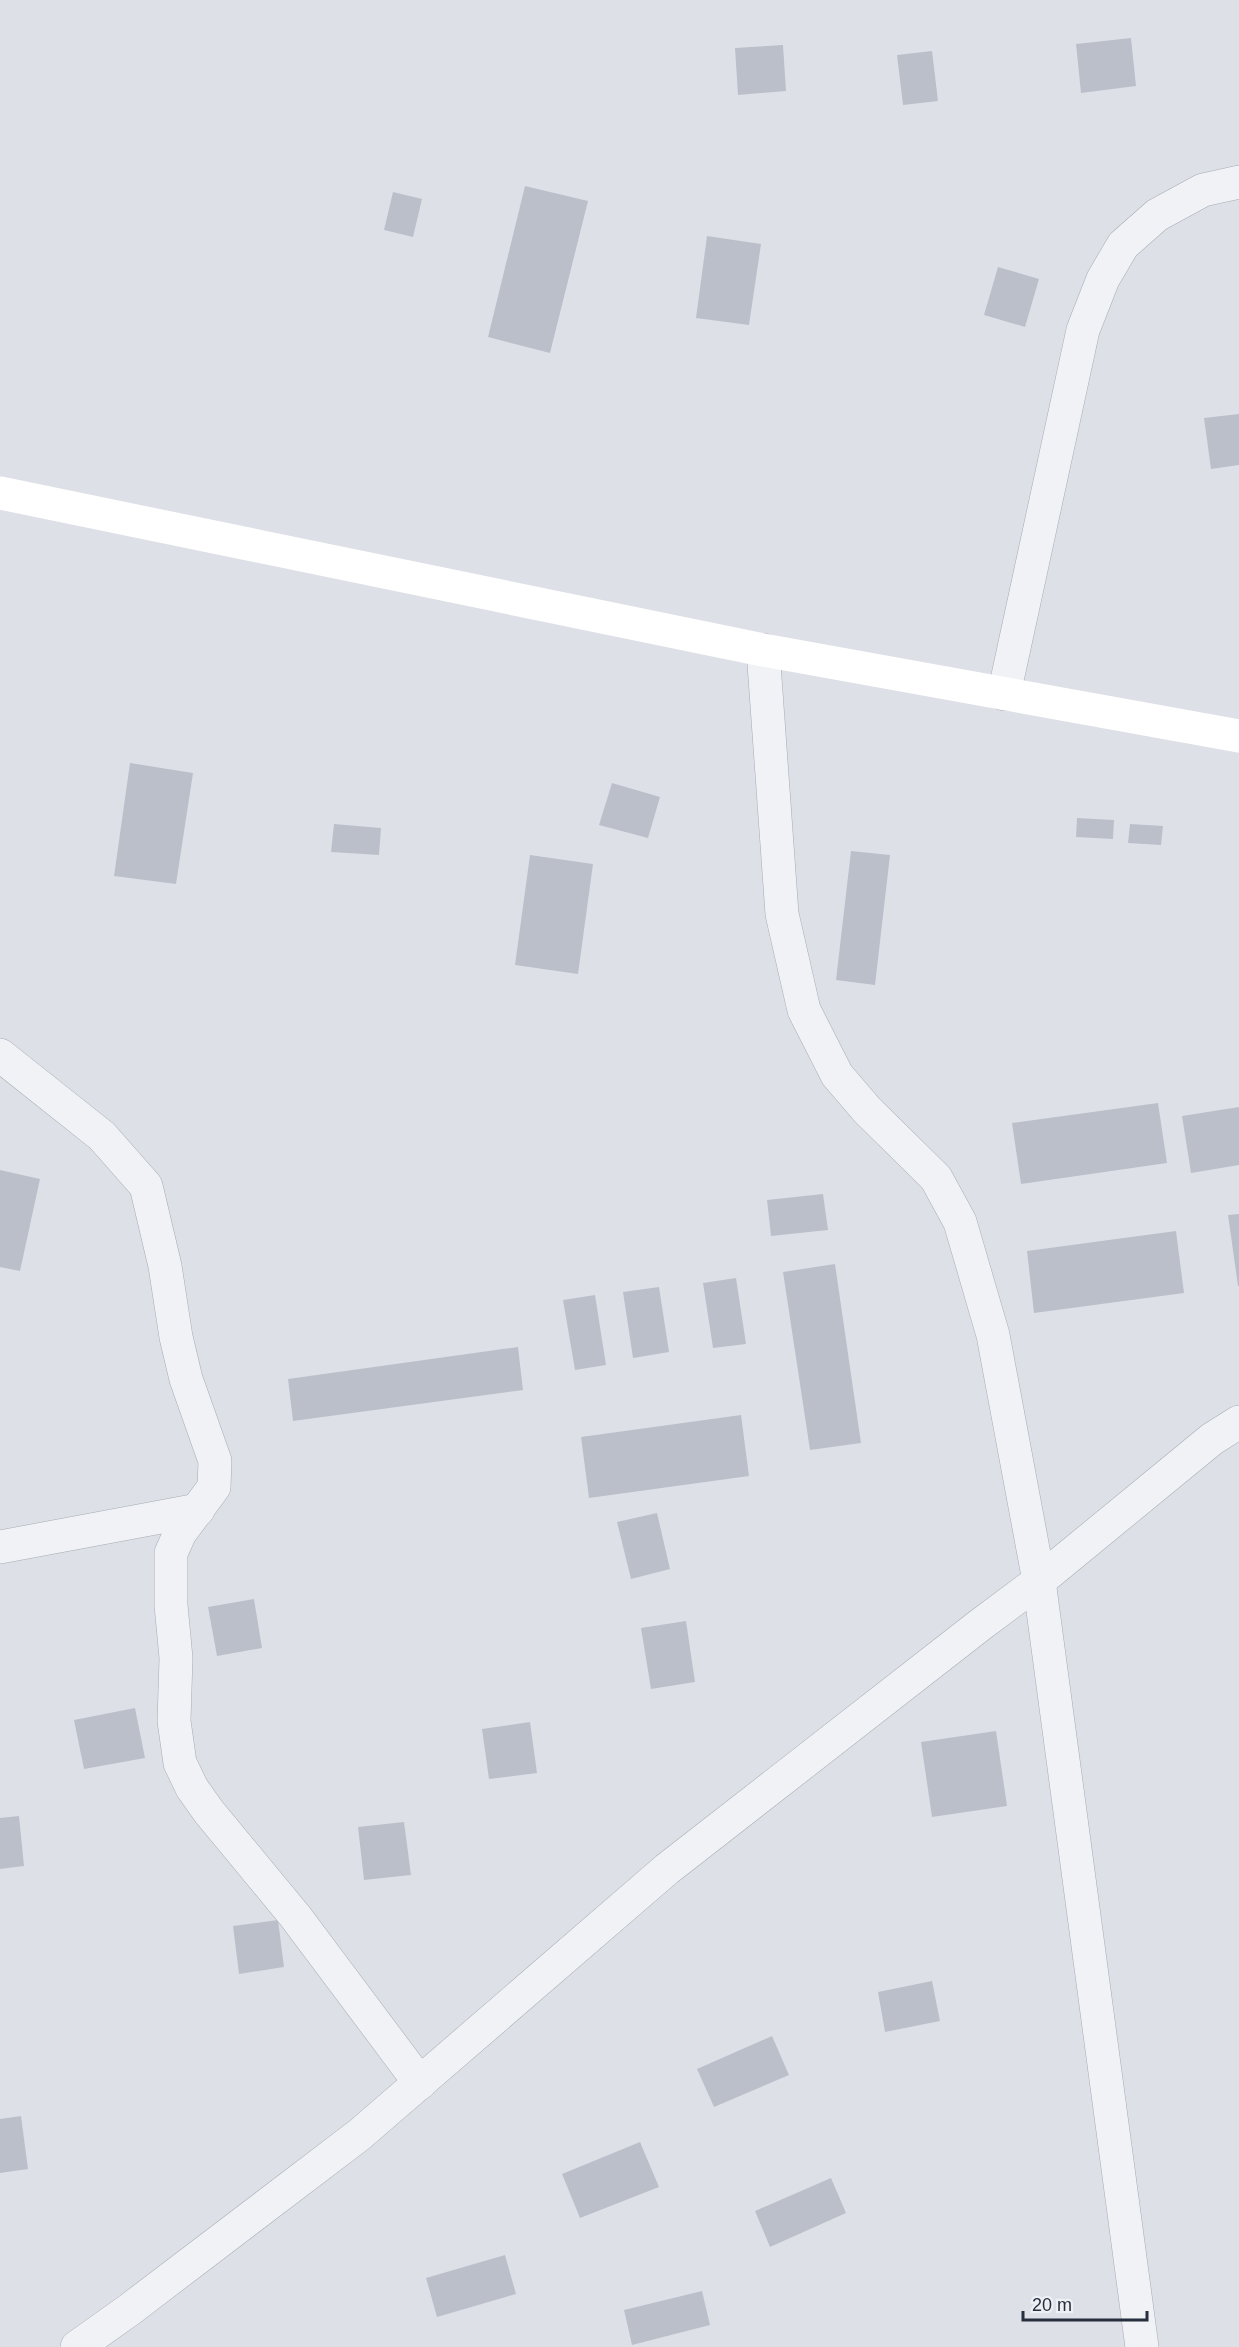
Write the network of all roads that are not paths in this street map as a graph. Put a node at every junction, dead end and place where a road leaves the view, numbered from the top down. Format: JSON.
{"nodes":[{"id":1,"x":1239,"y":182,"type":"edge"},
{"id":2,"x":0,"y":493,"type":"edge"},
{"id":3,"x":763,"y":650,"type":"junction"},
{"id":4,"x":1004,"y":694,"type":"junction"},
{"id":5,"x":1239,"y":736,"type":"edge"},
{"id":6,"x":0,"y":1056,"type":"edge"},
{"id":7,"x":1239,"y":1422,"type":"edge"},
{"id":8,"x":198,"y":1510,"type":"junction"},
{"id":9,"x":0,"y":1547,"type":"edge"},
{"id":10,"x":1039,"y":1581,"type":"junction"},
{"id":11,"x":420,"y":2083,"type":"junction"},
{"id":12,"x":76,"y":2347,"type":"edge"},
{"id":13,"x":1142,"y":2347,"type":"edge"}],
"edges":[{"from":1,"to":4,"type":"street"},
{"from":2,"to":3,"type":"street"},
{"from":3,"to":4,"type":"street"},
{"from":3,"to":10,"type":"street"},
{"from":4,"to":5,"type":"street"},
{"from":6,"to":8,"type":"street"},
{"from":7,"to":10,"type":"street"},
{"from":8,"to":9,"type":"street"},
{"from":8,"to":11,"type":"street"},
{"from":10,"to":11,"type":"street"},
{"from":10,"to":13,"type":"street"},
{"from":11,"to":12,"type":"street"}]}
